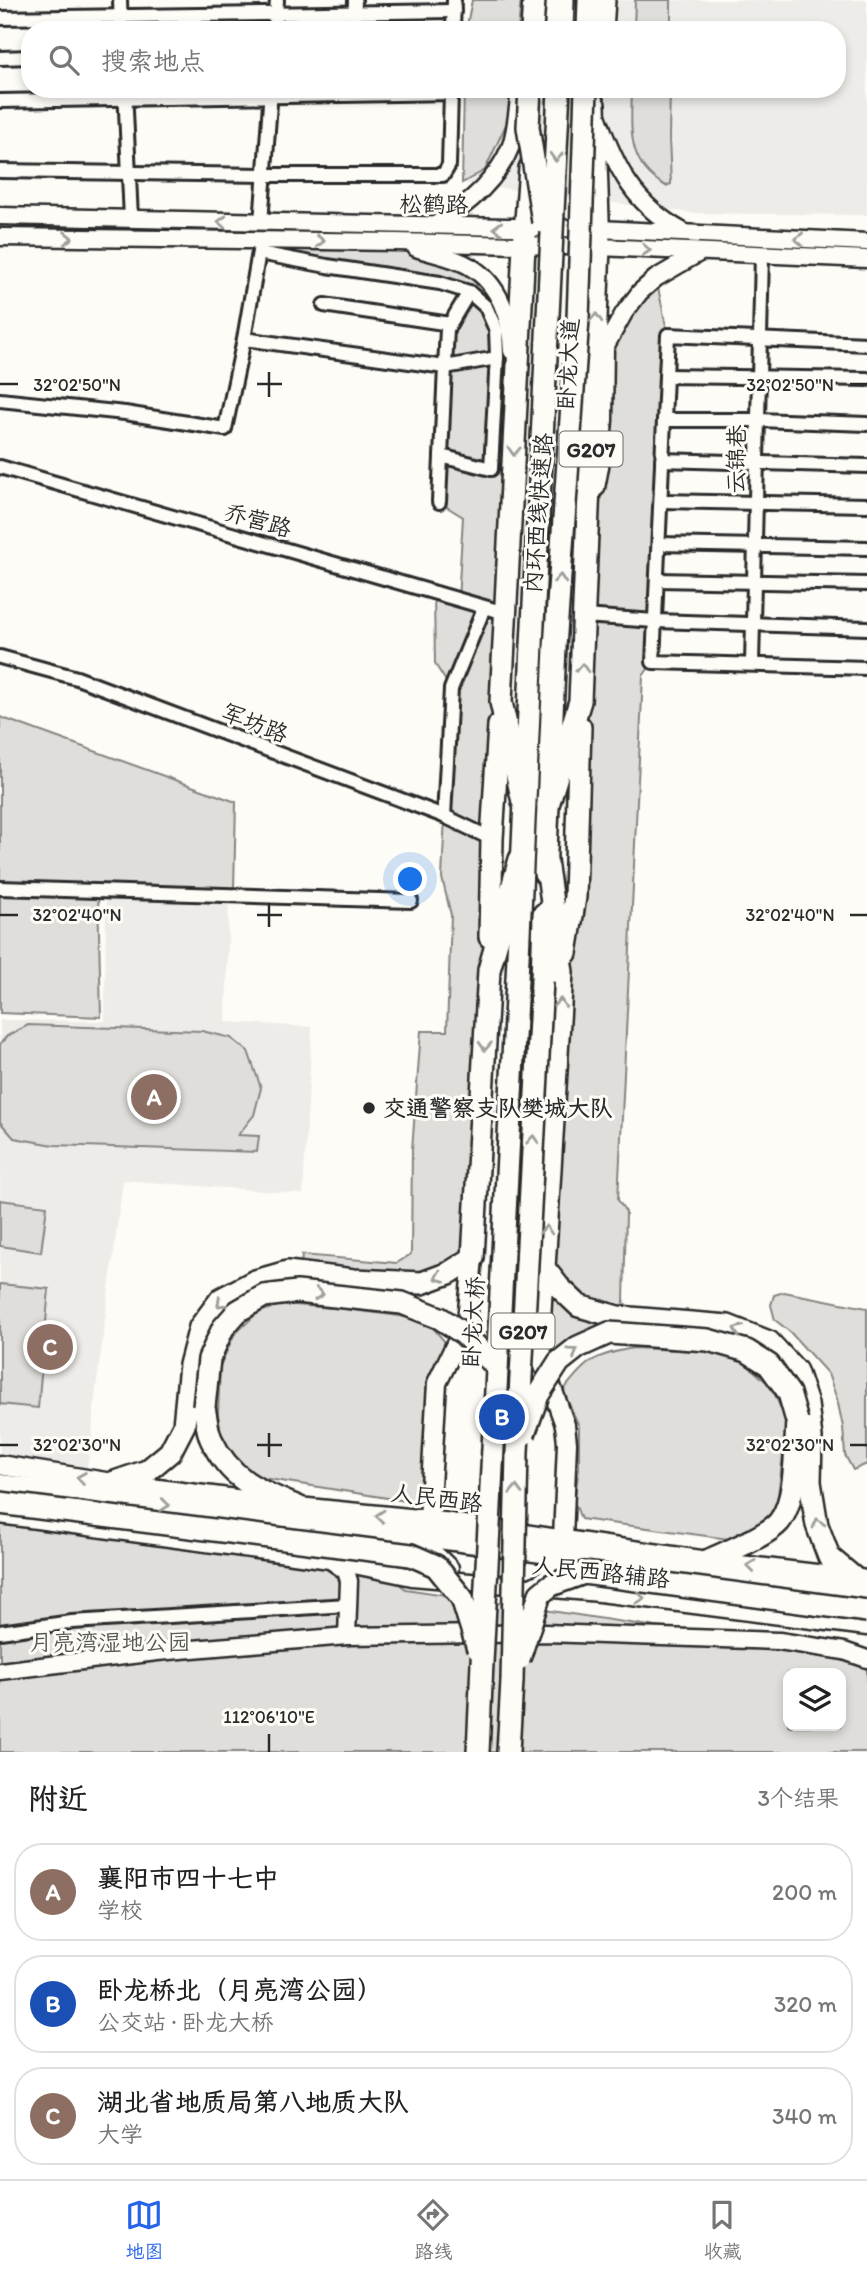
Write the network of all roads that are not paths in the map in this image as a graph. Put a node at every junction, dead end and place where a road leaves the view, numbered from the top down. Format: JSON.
{"nodes":[{"id":1,"x":120,"y":0,"type":"edge"},
{"id":2,"x":535,"y":0,"type":"edge"},
{"id":3,"x":546,"y":0,"type":"edge"},
{"id":4,"x":563,"y":0,"type":"edge"},
{"id":5,"x":589,"y":0,"type":"edge"},
{"id":6,"x":596,"y":0,"type":"edge"},
{"id":7,"x":604,"y":0,"type":"edge"},
{"id":8,"x":355,"y":6,"type":"edge"},
{"id":9,"x":454,"y":6,"type":"edge"},
{"id":10,"x":276,"y":7,"type":"edge"},
{"id":11,"x":120,"y":15,"type":"junction"},
{"id":12,"x":0,"y":18,"type":"edge"},
{"id":13,"x":120,"y":21,"type":"edge"},
{"id":14,"x":529,"y":21,"type":"edge"},
{"id":15,"x":534,"y":21,"type":"edge"},
{"id":16,"x":544,"y":21,"type":"edge"},
{"id":17,"x":562,"y":21,"type":"edge"},
{"id":18,"x":588,"y":21,"type":"edge"},
{"id":19,"x":595,"y":21,"type":"edge"},
{"id":20,"x":603,"y":21,"type":"edge"},
{"id":21,"x":21,"y":57,"type":"edge"},
{"id":22,"x":0,"y":58,"type":"edge"},
{"id":23,"x":54,"y":98,"type":"edge"},
{"id":24,"x":125,"y":98,"type":"edge"},
{"id":25,"x":270,"y":98,"type":"edge"},
{"id":26,"x":451,"y":98,"type":"edge"},
{"id":27,"x":519,"y":98,"type":"edge"},
{"id":28,"x":530,"y":98,"type":"edge"},
{"id":29,"x":536,"y":98,"type":"edge"},
{"id":30,"x":559,"y":98,"type":"edge"},
{"id":31,"x":586,"y":98,"type":"edge"},
{"id":32,"x":593,"y":98,"type":"edge"},
{"id":33,"x":593,"y":98,"type":"edge"},
{"id":34,"x":599,"y":98,"type":"edge"},
{"id":35,"x":0,"y":101,"type":"edge"},
{"id":36,"x":0,"y":171,"type":"edge"},
{"id":37,"x":130,"y":173,"type":"junction"},
{"id":38,"x":264,"y":175,"type":"junction"},
{"id":39,"x":0,"y":216,"type":"edge"},
{"id":40,"x":131,"y":219,"type":"junction"},
{"id":41,"x":261,"y":223,"type":"junction"},
{"id":42,"x":434,"y":226,"type":"junction"},
{"id":43,"x":687,"y":234,"type":"junction"},
{"id":44,"x":0,"y":237,"type":"edge"},
{"id":45,"x":525,"y":237,"type":"junction"},
{"id":46,"x":599,"y":238,"type":"junction"},
{"id":47,"x":397,"y":242,"type":"junction"},
{"id":48,"x":867,"y":242,"type":"edge"},
{"id":49,"x":260,"y":246,"type":"junction"},
{"id":50,"x":699,"y":253,"type":"junction"},
{"id":51,"x":762,"y":255,"type":"junction"},
{"id":52,"x":867,"y":259,"type":"edge"},
{"id":53,"x":469,"y":292,"type":"junction"},
{"id":54,"x":324,"y":305,"type":"dead end"},
{"id":55,"x":549,"y":318,"type":"junction"},
{"id":56,"x":578,"y":319,"type":"junction"},
{"id":57,"x":450,"y":324,"type":"junction"},
{"id":58,"x":243,"y":339,"type":"junction"},
{"id":59,"x":760,"y":340,"type":"junction"},
{"id":60,"x":867,"y":344,"type":"edge"},
{"id":61,"x":497,"y":358,"type":"junction"},
{"id":62,"x":445,"y":367,"type":"junction"},
{"id":63,"x":666,"y":376,"type":"junction"},
{"id":64,"x":759,"y":377,"type":"junction"},
{"id":65,"x":867,"y":379,"type":"edge"},
{"id":66,"x":0,"y":400,"type":"edge"},
{"id":67,"x":517,"y":402,"type":"junction"},
{"id":68,"x":664,"y":420,"type":"junction"},
{"id":69,"x":758,"y":420,"type":"junction"},
{"id":70,"x":867,"y":424,"type":"edge"},
{"id":71,"x":441,"y":456,"type":"junction"},
{"id":72,"x":662,"y":460,"type":"junction"},
{"id":73,"x":757,"y":464,"type":"junction"},
{"id":74,"x":867,"y":466,"type":"edge"},
{"id":75,"x":0,"y":467,"type":"edge"},
{"id":76,"x":661,"y":501,"type":"junction"},
{"id":77,"x":439,"y":502,"type":"dead end"},
{"id":78,"x":756,"y":502,"type":"junction"},
{"id":79,"x":867,"y":505,"type":"edge"},
{"id":80,"x":587,"y":531,"type":"junction"},
{"id":81,"x":659,"y":544,"type":"junction"},
{"id":82,"x":755,"y":545,"type":"junction"},
{"id":83,"x":867,"y":548,"type":"edge"},
{"id":84,"x":657,"y":580,"type":"junction"},
{"id":85,"x":754,"y":581,"type":"junction"},
{"id":86,"x":867,"y":584,"type":"edge"},
{"id":87,"x":484,"y":608,"type":"junction"},
{"id":88,"x":505,"y":613,"type":"junction"},
{"id":89,"x":584,"y":616,"type":"junction"},
{"id":90,"x":655,"y":621,"type":"junction"},
{"id":91,"x":753,"y":624,"type":"junction"},
{"id":92,"x":867,"y":628,"type":"edge"},
{"id":93,"x":555,"y":647,"type":"joint"},
{"id":94,"x":0,"y":657,"type":"edge"},
{"id":95,"x":752,"y":663,"type":"junction"},
{"id":96,"x":867,"y":668,"type":"edge"},
{"id":97,"x":580,"y":701,"type":"junction"},
{"id":98,"x":501,"y":702,"type":"junction"},
{"id":99,"x":523,"y":802,"type":"junction"},
{"id":100,"x":548,"y":805,"type":"junction"},
{"id":101,"x":444,"y":816,"type":"junction"},
{"id":102,"x":492,"y":839,"type":"junction"},
{"id":103,"x":520,"y":859,"type":"junction"},
{"id":104,"x":546,"y":860,"type":"junction"},
{"id":105,"x":0,"y":888,"type":"edge"},
{"id":106,"x":411,"y":901,"type":"dead end"},
{"id":107,"x":489,"y":970,"type":"junction"},
{"id":108,"x":562,"y":972,"type":"junction"},
{"id":109,"x":473,"y":1258,"type":"junction"},
{"id":110,"x":544,"y":1268,"type":"junction"},
{"id":111,"x":497,"y":1367,"type":"junction"},
{"id":112,"x":517,"y":1452,"type":"junction"},
{"id":113,"x":0,"y":1465,"type":"edge"},
{"id":114,"x":112,"y":1483,"type":"junction"},
{"id":115,"x":0,"y":1484,"type":"edge"},
{"id":116,"x":0,"y":1503,"type":"edge"},
{"id":117,"x":298,"y":1507,"type":"junction"},
{"id":118,"x":0,"y":1515,"type":"edge"},
{"id":119,"x":429,"y":1520,"type":"junction"},
{"id":120,"x":416,"y":1536,"type":"junction"},
{"id":121,"x":563,"y":1548,"type":"junction"},
{"id":122,"x":330,"y":1560,"type":"junction"},
{"id":123,"x":707,"y":1561,"type":"junction"},
{"id":124,"x":382,"y":1571,"type":"junction"},
{"id":125,"x":860,"y":1579,"type":"edge"},
{"id":126,"x":349,"y":1581,"type":"junction"},
{"id":127,"x":466,"y":1582,"type":"junction"},
{"id":128,"x":531,"y":1587,"type":"junction"},
{"id":129,"x":867,"y":1597,"type":"edge"},
{"id":130,"x":348,"y":1605,"type":"junction"},
{"id":131,"x":867,"y":1611,"type":"edge"},
{"id":132,"x":867,"y":1627,"type":"edge"},
{"id":133,"x":0,"y":1632,"type":"edge"},
{"id":134,"x":347,"y":1636,"type":"junction"},
{"id":135,"x":867,"y":1659,"type":"edge"},
{"id":136,"x":482,"y":1663,"type":"junction"},
{"id":137,"x":0,"y":1671,"type":"edge"},
{"id":138,"x":512,"y":1681,"type":"junction"},
{"id":139,"x":478,"y":1752,"type":"edge"},
{"id":140,"x":508,"y":1752,"type":"edge"}],
"edges":[{"from":1,"to":11,"type":"street"},
{"from":2,"to":14,"type":"main road"},
{"from":2,"to":15,"type":"highway","bridge":true},
{"from":3,"to":16,"type":"highway"},
{"from":4,"to":17,"type":"highway"},
{"from":5,"to":18,"type":"highway"},
{"from":6,"to":19,"type":"highway"},
{"from":7,"to":20,"type":"highway"},
{"from":8,"to":9,"type":"street"},
{"from":8,"to":10,"type":"street"},
{"from":10,"to":11,"type":"street"},
{"from":11,"to":12,"type":"street"},
{"from":11,"to":13,"type":"street"},
{"from":21,"to":22,"type":"street"},
{"from":23,"to":35,"type":"street"},
{"from":24,"to":37,"type":"street"},
{"from":25,"to":38,"type":"street"},
{"from":26,"to":38,"type":"street"},
{"from":27,"to":42,"type":"main road"},
{"from":28,"to":55,"type":"highway","bridge":true},
{"from":29,"to":45,"type":"highway","number":"G207"},
{"from":30,"to":55,"type":"highway","name":"内环西线快速路","one_way":true,"bridge":true},
{"from":31,"to":56,"type":"highway","name":"内环西线快速路","bridge":true},
{"from":32,"to":43,"type":"main road"},
{"from":33,"to":46,"type":"highway","name":"卧龙大道","number":"G207"},
{"from":34,"to":56,"type":"highway","bridge":true},
{"from":36,"to":37,"type":"street"},
{"from":37,"to":38,"type":"street"},
{"from":37,"to":40,"type":"street"},
{"from":38,"to":41,"type":"street"},
{"from":39,"to":40,"type":"main road","name":"松鹤路"},
{"from":41,"to":40,"type":"main road","name":"松鹤路","one_way":true},
{"from":41,"to":42,"type":"main road","name":"松鹤路"},
{"from":45,"to":42,"type":"main road","name":"松鹤路","one_way":true},
{"from":43,"to":46,"type":"main road","name":"松鹤路"},
{"from":48,"to":43,"type":"main road","name":"松鹤路","one_way":true},
{"from":44,"to":49,"type":"main road","name":"松鹤路","one_way":true},
{"from":45,"to":46,"type":"main road","name":"松鹤路"},
{"from":45,"to":47,"type":"main road","name":"松鹤路"},
{"from":45,"to":67,"type":"highway","number":"G207"},
{"from":46,"to":50,"type":"main road","name":"松鹤路","one_way":true},
{"from":80,"to":46,"type":"highway","name":"卧龙大道","number":"G207","one_way":true},
{"from":49,"to":47,"type":"main road","name":"松鹤路","one_way":true},
{"from":47,"to":67,"type":"main road"},
{"from":49,"to":53,"type":"street"},
{"from":49,"to":58,"type":"street"},
{"from":50,"to":51,"type":"main road","name":"松鹤路"},
{"from":50,"to":80,"type":"main road"},
{"from":51,"to":52,"type":"main road","name":"松鹤路"},
{"from":51,"to":59,"type":"street","name":"云锦巷"},
{"from":53,"to":57,"type":"street"},
{"from":53,"to":61,"type":"street"},
{"from":54,"to":57,"type":"street"},
{"from":55,"to":99,"type":"highway","name":"内环西线快速路","number":"G207","bridge":true},
{"from":93,"to":56,"type":"highway","name":"内环西线快速路","one_way":true,"bridge":true},
{"from":57,"to":62,"type":"street"},
{"from":58,"to":62,"type":"street"},
{"from":58,"to":66,"type":"street"},
{"from":59,"to":60,"type":"street"},
{"from":59,"to":63,"type":"street"},
{"from":59,"to":64,"type":"street","name":"云锦巷"},
{"from":61,"to":62,"type":"street"},
{"from":61,"to":71,"type":"street"},
{"from":62,"to":71,"type":"street"},
{"from":63,"to":64,"type":"street"},
{"from":63,"to":68,"type":"street"},
{"from":64,"to":65,"type":"street"},
{"from":64,"to":69,"type":"street","name":"云锦巷"},
{"from":67,"to":88,"type":"highway","number":"G207","one_way":true},
{"from":68,"to":69,"type":"street"},
{"from":68,"to":72,"type":"street"},
{"from":69,"to":70,"type":"street"},
{"from":69,"to":73,"type":"street","name":"云锦巷"},
{"from":71,"to":77,"type":"street"},
{"from":72,"to":73,"type":"street"},
{"from":72,"to":76,"type":"street"},
{"from":73,"to":74,"type":"street"},
{"from":73,"to":78,"type":"street","name":"云锦巷"},
{"from":75,"to":87,"type":"street","name":"乔营路"},
{"from":76,"to":78,"type":"street"},
{"from":76,"to":81,"type":"street"},
{"from":78,"to":79,"type":"street"},
{"from":78,"to":82,"type":"street","name":"云锦巷"},
{"from":80,"to":89,"type":"highway","name":"卧龙大道","number":"G207"},
{"from":81,"to":82,"type":"street"},
{"from":81,"to":84,"type":"street"},
{"from":82,"to":83,"type":"street"},
{"from":82,"to":85,"type":"street","name":"云锦巷"},
{"from":84,"to":85,"type":"street"},
{"from":84,"to":90,"type":"street"},
{"from":85,"to":86,"type":"street"},
{"from":85,"to":91,"type":"street","name":"云锦巷"},
{"from":87,"to":88,"type":"street","name":"乔营路"},
{"from":87,"to":101,"type":"street"},
{"from":88,"to":98,"type":"highway","number":"G207"},
{"from":89,"to":90,"type":"street"},
{"from":97,"to":89,"type":"highway","name":"卧龙大道","number":"G207","one_way":true},
{"from":90,"to":91,"type":"street"},
{"from":90,"to":95,"type":"street"},
{"from":91,"to":92,"type":"street"},
{"from":91,"to":95,"type":"street","name":"云锦巷"},
{"from":93,"to":100,"type":"highway","name":"卧龙大道","number":"G207"},
{"from":94,"to":101,"type":"street","name":"军坊路"},
{"from":95,"to":96,"type":"street"},
{"from":97,"to":100,"type":"highway","name":"卧龙大道","number":"G207"},
{"from":97,"to":108,"type":"highway"},
{"from":98,"to":99,"type":"highway","number":"G207"},
{"from":98,"to":102,"type":"highway"},
{"from":99,"to":103,"type":"highway","number":"G207"},
{"from":100,"to":104,"type":"highway","name":"卧龙大道","number":"G207"},
{"from":101,"to":102,"type":"street","name":"军坊路"},
{"from":102,"to":107,"type":"highway"},
{"from":103,"to":107,"type":"highway"},
{"from":103,"to":111,"type":"highway","name":"卧龙大桥","number":"G207","bridge":true},
{"from":104,"to":108,"type":"highway"},
{"from":112,"to":104,"type":"highway","name":"卧龙大道","number":"G207","one_way":true,"bridge":true},
{"from":105,"to":106,"type":"street"},
{"from":107,"to":109,"type":"highway","one_way":true},
{"from":110,"to":108,"type":"highway","one_way":true},
{"from":109,"to":114,"type":"highway","one_way":true},
{"from":109,"to":119,"type":"main road"},
{"from":110,"to":121,"type":"main road"},
{"from":125,"to":110,"type":"highway","one_way":true},
{"from":117,"to":111,"type":"highway","one_way":true,"bridge":true},
{"from":111,"to":136,"type":"highway","name":"卧龙大桥","number":"G207","bridge":true},
{"from":112,"to":123,"type":"highway","one_way":true,"bridge":true},
{"from":138,"to":112,"type":"highway","number":"G207","one_way":true,"bridge":true},
{"from":114,"to":113,"type":"main road","name":"人民西路","one_way":true},
{"from":114,"to":117,"type":"main road","name":"人民西路"},
{"from":115,"to":120,"type":"main road","name":"人民西路","one_way":true},
{"from":116,"to":136,"type":"highway","bridge":true},
{"from":119,"to":117,"type":"main road","name":"人民西路","one_way":true},
{"from":118,"to":122,"type":"main road","name":"人民西路辅路"},
{"from":119,"to":121,"type":"main road","name":"人民西路"},
{"from":120,"to":121,"type":"main road","name":"人民西路"},
{"from":120,"to":127,"type":"main road"},
{"from":121,"to":123,"type":"main road","name":"人民西路"},
{"from":121,"to":128,"type":"main road"},
{"from":121,"to":129,"type":"main road","name":"人民西路"},
{"from":122,"to":124,"type":"main road","name":"人民西路辅路"},
{"from":122,"to":126,"type":"main road"},
{"from":125,"to":123,"type":"main road","name":"人民西路","one_way":true},
{"from":124,"to":126,"type":"main road"},
{"from":124,"to":127,"type":"main road","name":"人民西路辅路"},
{"from":126,"to":130,"type":"main road"},
{"from":127,"to":128,"type":"main road","name":"人民西路辅路"},
{"from":128,"to":132,"type":"main road","name":"人民西路辅路","one_way":true},
{"from":130,"to":133,"type":"street"},
{"from":130,"to":134,"type":"main road"},
{"from":131,"to":138,"type":"highway","bridge":true},
{"from":134,"to":135,"type":"main road"},
{"from":134,"to":137,"type":"main road"},
{"from":136,"to":139,"type":"highway","name":"卧龙大桥","number":"G207"},
{"from":138,"to":140,"type":"highway","number":"G207"}]}
